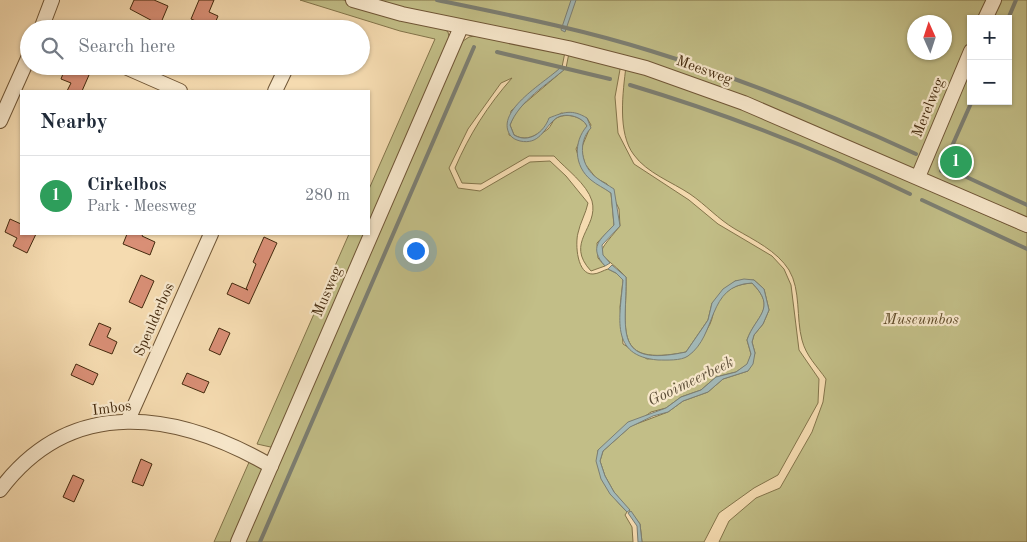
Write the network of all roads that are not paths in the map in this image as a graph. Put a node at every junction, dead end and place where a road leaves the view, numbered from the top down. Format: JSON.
{"nodes":[{"id":1,"x":52,"y":0,"type":"edge"},
{"id":2,"x":354,"y":0,"type":"edge"},
{"id":3,"x":994,"y":0,"type":"edge"},
{"id":4,"x":987,"y":15,"type":"edge"},
{"id":5,"x":44,"y":20,"type":"edge"},
{"id":6,"x":461,"y":27,"type":"junction"},
{"id":7,"x":967,"y":60,"type":"edge"},
{"id":8,"x":21,"y":75,"type":"edge"},
{"id":9,"x":144,"y":75,"type":"edge"},
{"id":10,"x":283,"y":75,"type":"edge"},
{"id":11,"x":178,"y":90,"type":"edge"},
{"id":12,"x":275,"y":90,"type":"edge"},
{"id":13,"x":0,"y":121,"type":"edge"},
{"id":14,"x":918,"y":177,"type":"junction"},
{"id":15,"x":1027,"y":226,"type":"edge"},
{"id":16,"x":211,"y":235,"type":"edge"},
{"id":17,"x":128,"y":420,"type":"junction"},
{"id":18,"x":271,"y":466,"type":"junction"},
{"id":19,"x":0,"y":490,"type":"edge"},
{"id":20,"x":238,"y":542,"type":"edge"}],
"edges":[{"from":1,"to":5,"type":"street"},
{"from":2,"to":6,"type":"street","name":"Meesweg"},
{"from":3,"to":4,"type":"street"},
{"from":6,"to":14,"type":"street","name":"Meesweg"},
{"from":6,"to":18,"type":"street","name":"Musweg"},
{"from":7,"to":14,"type":"street","name":"Merelweg"},
{"from":8,"to":13,"type":"street"},
{"from":9,"to":11,"type":"street"},
{"from":10,"to":12,"type":"street"},
{"from":14,"to":15,"type":"street","name":"Meesweg"},
{"from":16,"to":17,"type":"street","name":"Speulderbos"},
{"from":17,"to":18,"type":"street","name":"Imbos"},
{"from":17,"to":19,"type":"street","name":"Imbos"},
{"from":18,"to":20,"type":"street","name":"Musweg"}]}
